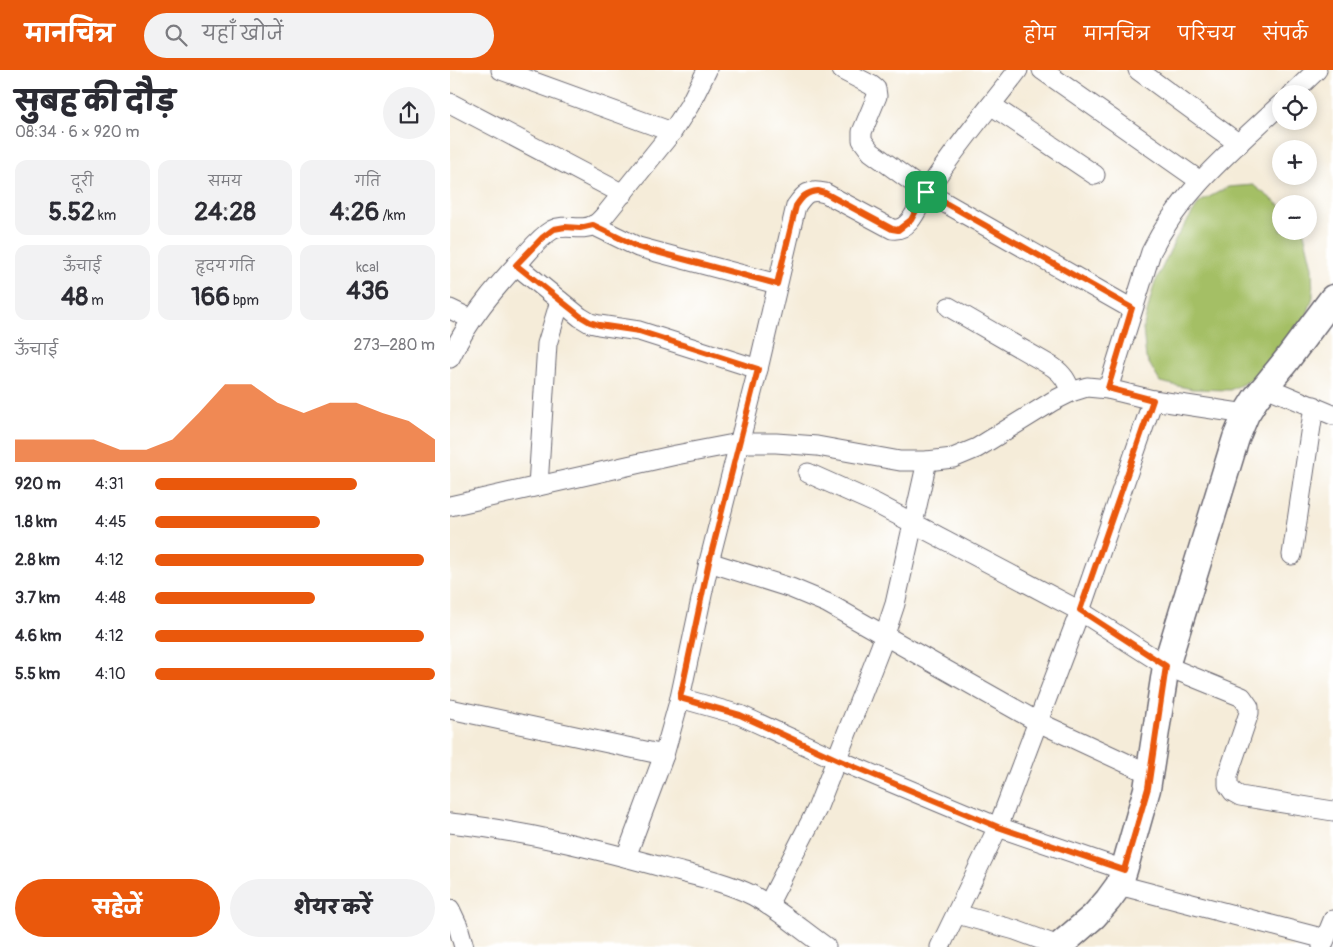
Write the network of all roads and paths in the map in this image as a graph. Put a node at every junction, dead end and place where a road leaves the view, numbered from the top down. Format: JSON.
{"nodes":[{"id":1,"x":501,"y":70,"type":"edge"},
{"id":2,"x":707,"y":70,"type":"edge"},
{"id":3,"x":842,"y":70,"type":"edge"},
{"id":4,"x":1018,"y":70,"type":"edge"},
{"id":5,"x":1042,"y":70,"type":"edge"},
{"id":6,"x":1138,"y":70,"type":"edge"},
{"id":7,"x":1317,"y":70,"type":"edge"},
{"id":8,"x":1301,"y":85,"type":"edge"},
{"id":9,"x":450,"y":103,"type":"edge"},
{"id":10,"x":991,"y":105,"type":"junction"},
{"id":11,"x":1272,"y":113,"type":"edge"},
{"id":12,"x":672,"y":132,"type":"junction"},
{"id":13,"x":1239,"y":144,"type":"junction"},
{"id":14,"x":1095,"y":174,"type":"dead end"},
{"id":15,"x":1200,"y":180,"type":"junction"},
{"id":16,"x":926,"y":192,"type":"junction"},
{"id":17,"x":623,"y":194,"type":"junction"},
{"id":18,"x":593,"y":225,"type":"junction"},
{"id":19,"x":516,"y":265,"type":"junction"},
{"id":20,"x":777,"y":284,"type":"junction"},
{"id":21,"x":1333,"y":298,"type":"edge"},
{"id":22,"x":560,"y":301,"type":"junction"},
{"id":23,"x":948,"y":307,"type":"dead end"},
{"id":24,"x":1132,"y":308,"type":"junction"},
{"id":25,"x":450,"y":309,"type":"edge"},
{"id":26,"x":471,"y":319,"type":"junction"},
{"id":27,"x":450,"y":358,"type":"edge"},
{"id":28,"x":758,"y":369,"type":"junction"},
{"id":29,"x":1266,"y":386,"type":"junction"},
{"id":30,"x":1108,"y":388,"type":"junction"},
{"id":31,"x":1071,"y":392,"type":"junction"},
{"id":32,"x":1153,"y":400,"type":"junction"},
{"id":33,"x":1314,"y":406,"type":"junction"},
{"id":34,"x":1246,"y":414,"type":"junction"},
{"id":35,"x":1333,"y":415,"type":"edge"},
{"id":36,"x":739,"y":443,"type":"junction"},
{"id":37,"x":928,"y":461,"type":"junction"},
{"id":38,"x":808,"y":473,"type":"dead end"},
{"id":39,"x":538,"y":486,"type":"junction"},
{"id":40,"x":450,"y":506,"type":"edge"},
{"id":41,"x":912,"y":523,"type":"junction"},
{"id":42,"x":1292,"y":555,"type":"dead end"},
{"id":43,"x":709,"y":562,"type":"junction"},
{"id":44,"x":1080,"y":610,"type":"junction"},
{"id":45,"x":884,"y":636,"type":"junction"},
{"id":46,"x":1166,"y":666,"type":"junction"},
{"id":47,"x":680,"y":698,"type":"junction"},
{"id":48,"x":450,"y":709,"type":"edge"},
{"id":49,"x":1038,"y":722,"type":"junction"},
{"id":50,"x":664,"y":756,"type":"junction"},
{"id":51,"x":838,"y":760,"type":"junction"},
{"id":52,"x":1150,"y":774,"type":"junction"},
{"id":53,"x":1333,"y":811,"type":"edge"},
{"id":54,"x":450,"y":824,"type":"edge"},
{"id":55,"x":998,"y":827,"type":"junction"},
{"id":56,"x":626,"y":857,"type":"junction"},
{"id":57,"x":1122,"y":878,"type":"junction"},
{"id":58,"x":768,"y":905,"type":"junction"},
{"id":59,"x":450,"y":909,"type":"edge"},
{"id":60,"x":957,"y":914,"type":"junction"},
{"id":61,"x":1333,"y":920,"type":"edge"},
{"id":62,"x":1323,"y":943,"type":"edge"},
{"id":63,"x":464,"y":947,"type":"edge"},
{"id":64,"x":826,"y":947,"type":"edge"},
{"id":65,"x":940,"y":947,"type":"edge"},
{"id":66,"x":1059,"y":947,"type":"edge"}],
"edges":[{"from":1,"to":12,"type":"street"},
{"from":2,"to":12,"type":"street"},
{"from":3,"to":16,"type":"street"},
{"from":4,"to":10,"type":"street"},
{"from":5,"to":15,"type":"street"},
{"from":6,"to":13,"type":"street"},
{"from":7,"to":8,"type":"street"},
{"from":9,"to":17,"type":"street"},
{"from":10,"to":14,"type":"street"},
{"from":10,"to":16,"type":"street"},
{"from":11,"to":13,"type":"street"},
{"from":12,"to":17,"type":"street"},
{"from":13,"to":15,"type":"street"},
{"from":15,"to":24,"type":"street"},
{"from":16,"to":20,"type":"street"},
{"from":16,"to":24,"type":"street"},
{"from":17,"to":18,"type":"street"},
{"from":18,"to":19,"type":"street"},
{"from":18,"to":20,"type":"street"},
{"from":19,"to":22,"type":"street"},
{"from":19,"to":26,"type":"street"},
{"from":20,"to":28,"type":"street"},
{"from":21,"to":29,"type":"street"},
{"from":22,"to":28,"type":"street"},
{"from":22,"to":39,"type":"street"},
{"from":23,"to":31,"type":"street"},
{"from":24,"to":30,"type":"street"},
{"from":25,"to":26,"type":"street"},
{"from":26,"to":27,"type":"street"},
{"from":28,"to":36,"type":"street"},
{"from":29,"to":33,"type":"street"},
{"from":29,"to":34,"type":"street"},
{"from":30,"to":31,"type":"street"},
{"from":30,"to":32,"type":"street"},
{"from":31,"to":37,"type":"street"},
{"from":32,"to":34,"type":"street"},
{"from":32,"to":44,"type":"street"},
{"from":33,"to":35,"type":"street"},
{"from":33,"to":42,"type":"street"},
{"from":34,"to":46,"type":"street"},
{"from":36,"to":37,"type":"street"},
{"from":36,"to":39,"type":"street"},
{"from":36,"to":43,"type":"street"},
{"from":37,"to":41,"type":"street"},
{"from":38,"to":41,"type":"street"},
{"from":39,"to":40,"type":"street"},
{"from":41,"to":44,"type":"street"},
{"from":41,"to":45,"type":"street"},
{"from":43,"to":45,"type":"street"},
{"from":43,"to":47,"type":"street"},
{"from":44,"to":46,"type":"street"},
{"from":44,"to":49,"type":"street"},
{"from":45,"to":49,"type":"street"},
{"from":45,"to":51,"type":"street"},
{"from":46,"to":52,"type":"street"},
{"from":46,"to":53,"type":"street"},
{"from":47,"to":50,"type":"street"},
{"from":47,"to":51,"type":"street"},
{"from":48,"to":50,"type":"street"},
{"from":49,"to":52,"type":"street"},
{"from":49,"to":55,"type":"street"},
{"from":50,"to":56,"type":"street"},
{"from":51,"to":55,"type":"street"},
{"from":51,"to":58,"type":"street"},
{"from":52,"to":57,"type":"street"},
{"from":54,"to":56,"type":"street"},
{"from":55,"to":57,"type":"street"},
{"from":55,"to":60,"type":"street"},
{"from":56,"to":58,"type":"street"},
{"from":57,"to":62,"type":"street"},
{"from":57,"to":66,"type":"street"},
{"from":58,"to":64,"type":"street"},
{"from":59,"to":63,"type":"street"},
{"from":60,"to":65,"type":"street"},
{"from":60,"to":66,"type":"street"},
{"from":61,"to":62,"type":"street"}]}
